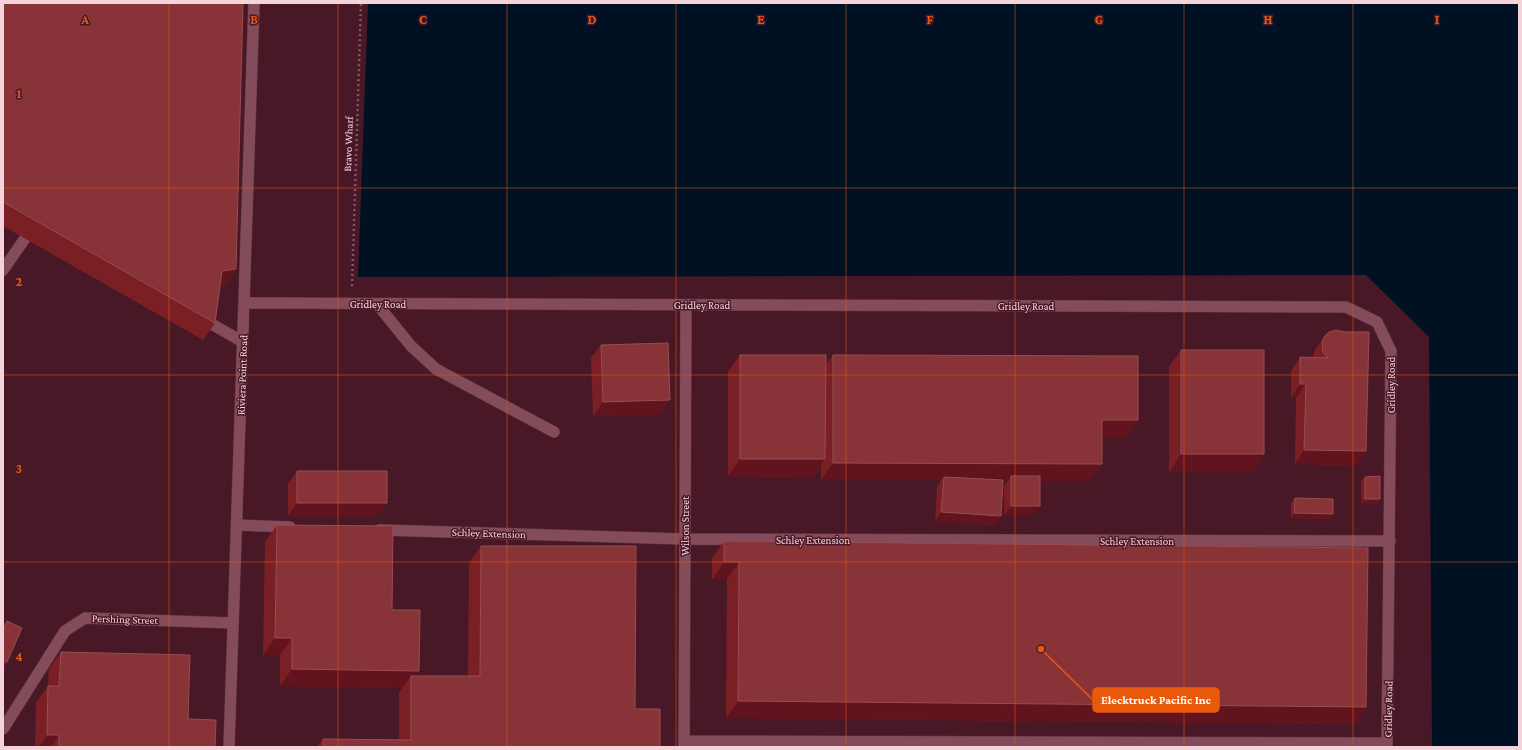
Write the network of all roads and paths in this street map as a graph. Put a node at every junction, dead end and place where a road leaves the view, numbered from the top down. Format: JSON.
{"nodes":[{"id":1,"x":254,"y":3,"type":"edge"},
{"id":2,"x":361,"y":3,"type":"edge"},
{"id":3,"x":22,"y":218,"type":"edge"},
{"id":4,"x":3,"y":270,"type":"edge"},
{"id":5,"x":352,"y":286,"type":"dead end"},
{"id":6,"x":244,"y":303,"type":"junction"},
{"id":7,"x":376,"y":304,"type":"junction"},
{"id":8,"x":686,"y":305,"type":"junction"},
{"id":9,"x":192,"y":313,"type":"edge"},
{"id":10,"x":243,"y":342,"type":"junction"},
{"id":11,"x":554,"y":432,"type":"dead end"},
{"id":12,"x":237,"y":525,"type":"junction"},
{"id":13,"x":301,"y":527,"type":"edge"},
{"id":14,"x":365,"y":529,"type":"edge"},
{"id":15,"x":684,"y":539,"type":"junction"},
{"id":16,"x":1390,"y":541,"type":"junction"},
{"id":17,"x":233,"y":622,"type":"junction"},
{"id":18,"x":3,"y":729,"type":"edge"},
{"id":19,"x":684,"y":744,"type":"edge"},
{"id":20,"x":976,"y":745,"type":"edge"},
{"id":21,"x":1387,"y":745,"type":"edge"},
{"id":22,"x":229,"y":747,"type":"edge"}],
"edges":[{"from":1,"to":6,"type":"street","name":"Riviera Point Road"},
{"from":2,"to":5,"type":"path","name":"Bravo Wharf"},
{"from":3,"to":4,"type":"street"},
{"from":6,"to":7,"type":"street","name":"Gridley Road"},
{"from":6,"to":10,"type":"street","name":"Riviera Point Road"},
{"from":7,"to":8,"type":"street","name":"Gridley Road"},
{"from":7,"to":11,"type":"street"},
{"from":8,"to":15,"type":"street","name":"Wilson Street"},
{"from":8,"to":16,"type":"street","name":"Gridley Road"},
{"from":9,"to":10,"type":"street"},
{"from":10,"to":12,"type":"street","name":"Riviera Point Road"},
{"from":12,"to":13,"type":"street"},
{"from":12,"to":17,"type":"street","name":"Riviera Point Road"},
{"from":14,"to":15,"type":"street","name":"Schley Extension"},
{"from":15,"to":16,"type":"street","name":"Schley Extension"},
{"from":15,"to":19,"type":"street","name":"Wilson Street"},
{"from":16,"to":21,"type":"street","name":"Gridley Road"},
{"from":17,"to":18,"type":"street","name":"Pershing Street"},
{"from":17,"to":22,"type":"street","name":"Riviera Point Road"},
{"from":19,"to":20,"type":"street"},
{"from":20,"to":21,"type":"street"}]}
